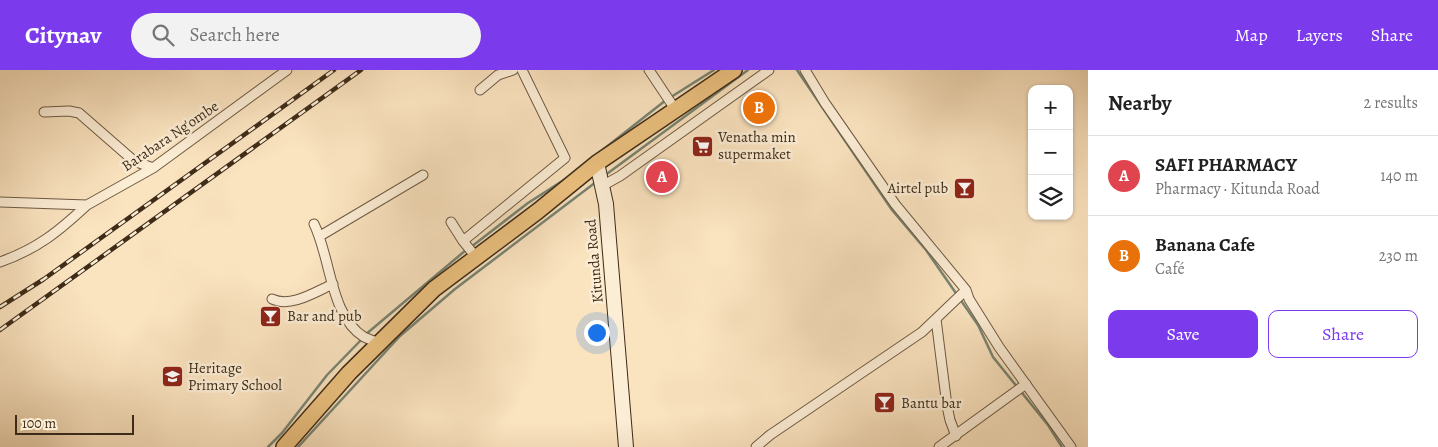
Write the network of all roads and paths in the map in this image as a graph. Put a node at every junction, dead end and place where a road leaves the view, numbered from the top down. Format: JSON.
{"nodes":[{"id":1,"x":287,"y":70,"type":"edge"},
{"id":2,"x":513,"y":70,"type":"edge"},
{"id":3,"x":522,"y":70,"type":"edge"},
{"id":4,"x":649,"y":70,"type":"edge"},
{"id":5,"x":769,"y":70,"type":"edge"},
{"id":6,"x":805,"y":70,"type":"edge"},
{"id":7,"x":725,"y":72,"type":"edge"},
{"id":8,"x":480,"y":90,"type":"dead end"},
{"id":9,"x":676,"y":109,"type":"junction"},
{"id":10,"x":44,"y":112,"type":"dead end"},
{"id":11,"x":597,"y":163,"type":"junction"},
{"id":12,"x":153,"y":168,"type":"junction"},
{"id":13,"x":423,"y":175,"type":"dead end"},
{"id":14,"x":602,"y":186,"type":"junction"},
{"id":15,"x":0,"y":202,"type":"edge"},
{"id":16,"x":87,"y":205,"type":"junction"},
{"id":17,"x":451,"y":222,"type":"dead end"},
{"id":18,"x":314,"y":224,"type":"dead end"},
{"id":19,"x":320,"y":236,"type":"junction"},
{"id":20,"x":463,"y":241,"type":"junction"},
{"id":21,"x":476,"y":257,"type":"junction"},
{"id":22,"x":0,"y":262,"type":"edge"},
{"id":23,"x":333,"y":284,"type":"junction"},
{"id":24,"x":966,"y":290,"type":"junction"},
{"id":25,"x":272,"y":299,"type":"dead end"},
{"id":26,"x":936,"y":319,"type":"junction"},
{"id":27,"x":378,"y":342,"type":"junction"},
{"id":28,"x":1026,"y":384,"type":"junction"},
{"id":29,"x":956,"y":436,"type":"junction"},
{"id":30,"x":284,"y":447,"type":"edge"},
{"id":31,"x":626,"y":447,"type":"edge"},
{"id":32,"x":756,"y":447,"type":"edge"},
{"id":33,"x":939,"y":447,"type":"edge"},
{"id":34,"x":1071,"y":447,"type":"edge"}],
"edges":[{"from":1,"to":12,"type":"street","name":"Barabara Ng'ombe"},
{"from":2,"to":8,"type":"street"},
{"from":3,"to":20,"type":"street"},
{"from":4,"to":9,"type":"street"},
{"from":5,"to":14,"type":"street"},
{"from":6,"to":24,"type":"street"},
{"from":7,"to":9,"type":"main road"},
{"from":9,"to":11,"type":"main road"},
{"from":10,"to":12,"type":"street"},
{"from":11,"to":14,"type":"street","name":"Kitunda Road"},
{"from":11,"to":21,"type":"main road"},
{"from":12,"to":16,"type":"street","name":"Barabara Ng'ombe"},
{"from":13,"to":19,"type":"street"},
{"from":14,"to":31,"type":"street","name":"Kitunda Road"},
{"from":15,"to":16,"type":"street"},
{"from":16,"to":22,"type":"street","name":"Barabara Ng'ombe"},
{"from":17,"to":20,"type":"street"},
{"from":18,"to":19,"type":"street"},
{"from":19,"to":23,"type":"street"},
{"from":20,"to":21,"type":"street"},
{"from":21,"to":27,"type":"main road"},
{"from":23,"to":25,"type":"street"},
{"from":23,"to":27,"type":"street"},
{"from":24,"to":26,"type":"street"},
{"from":24,"to":28,"type":"street"},
{"from":26,"to":29,"type":"street"},
{"from":26,"to":32,"type":"street"},
{"from":27,"to":30,"type":"main road"},
{"from":28,"to":29,"type":"street"},
{"from":28,"to":34,"type":"street"},
{"from":29,"to":33,"type":"street"}]}
